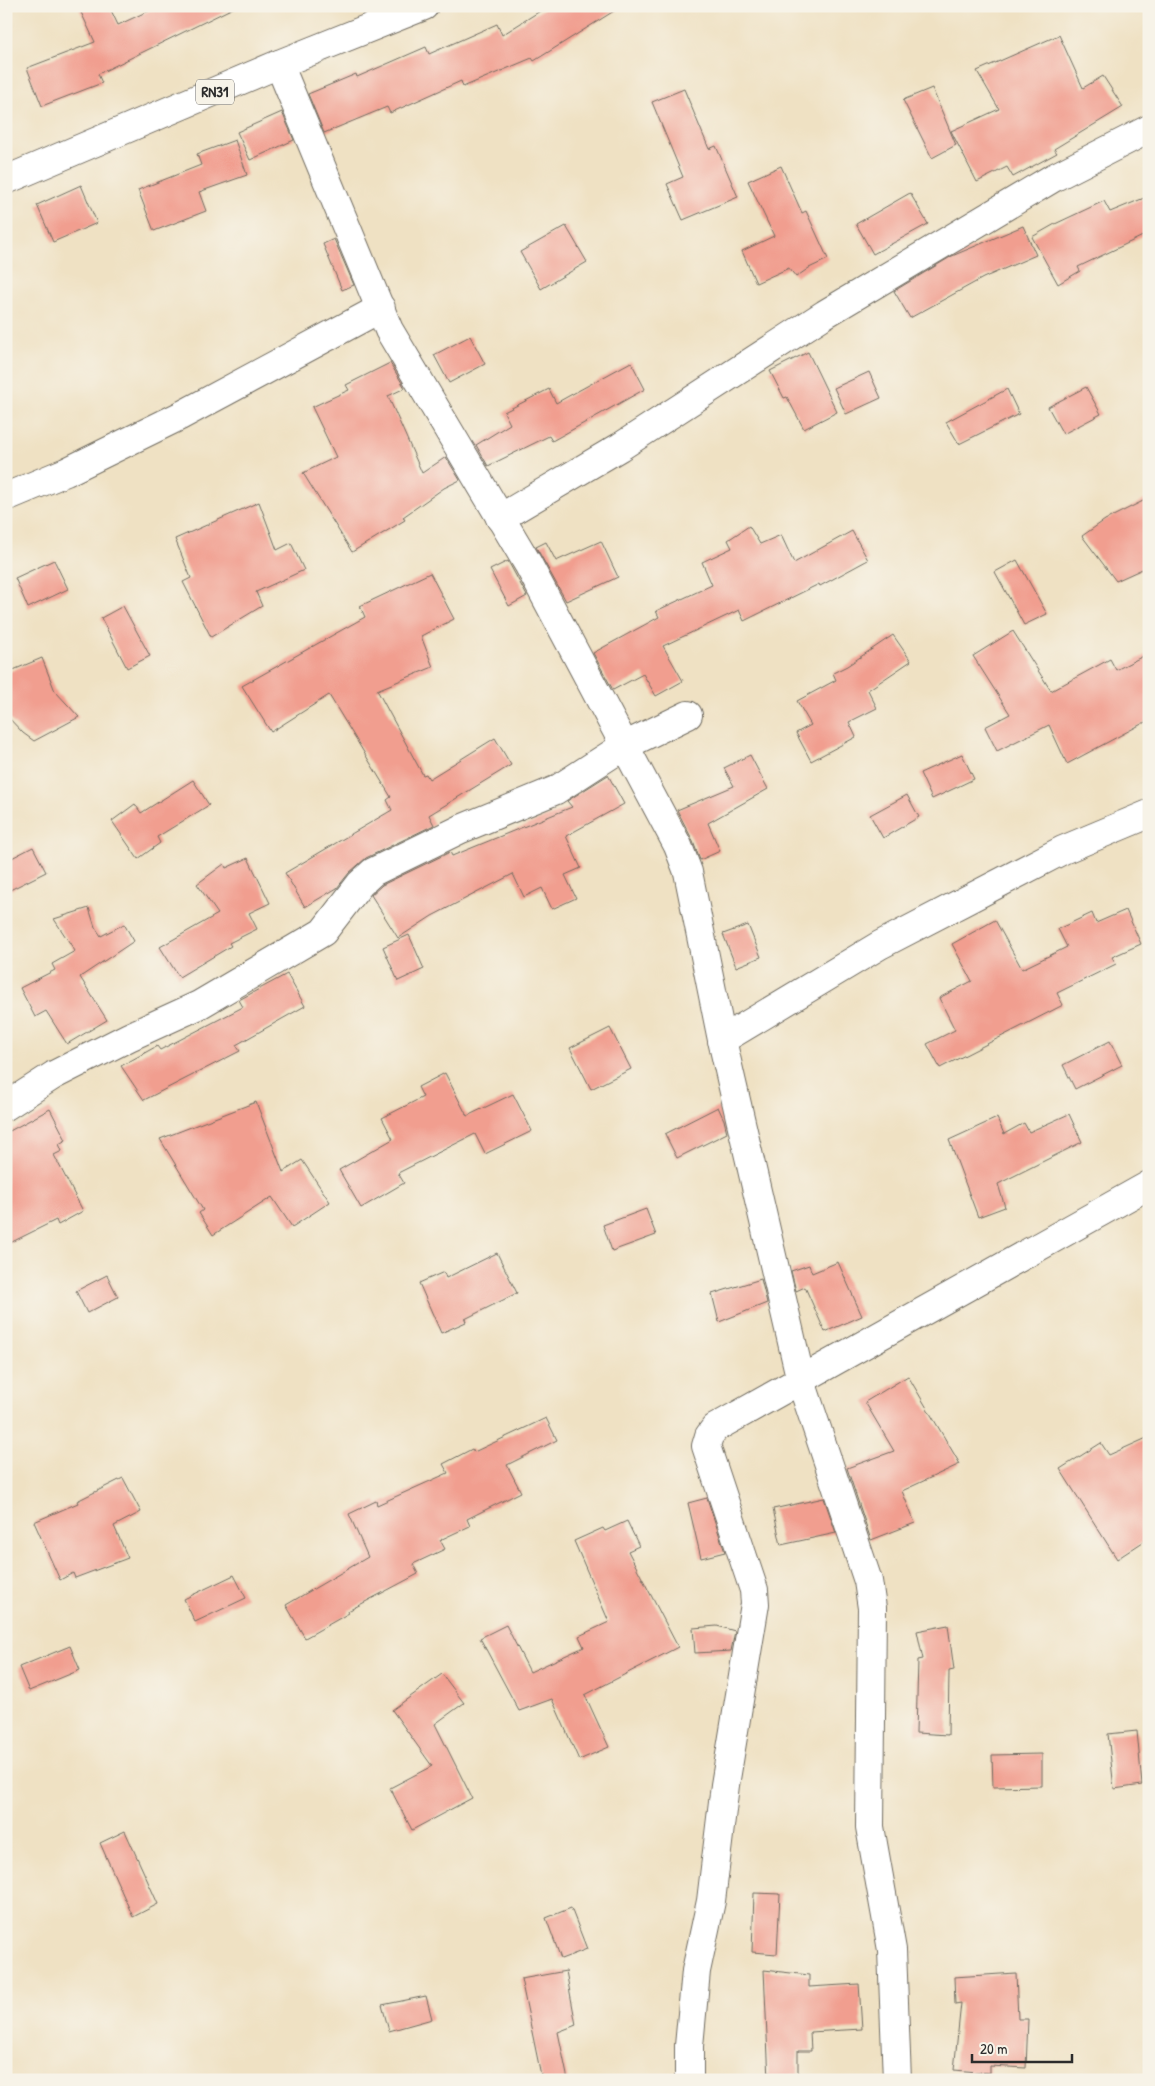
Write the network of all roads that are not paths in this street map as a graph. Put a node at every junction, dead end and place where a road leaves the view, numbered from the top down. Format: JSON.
{"nodes":[{"id":1,"x":424,"y":6,"type":"edge"},
{"id":2,"x":280,"y":64,"type":"junction"},
{"id":3,"x":1149,"y":130,"type":"edge"},
{"id":4,"x":6,"y":180,"type":"edge"},
{"id":5,"x":381,"y":308,"type":"junction"},
{"id":6,"x":6,"y":497,"type":"edge"},
{"id":7,"x":500,"y":518,"type":"junction"},
{"id":8,"x":688,"y":715,"type":"dead end"},
{"id":9,"x":624,"y":746,"type":"junction"},
{"id":10,"x":1149,"y":814,"type":"edge"},
{"id":11,"x":722,"y":1040,"type":"junction"},
{"id":12,"x":6,"y":1106,"type":"edge"},
{"id":13,"x":1149,"y":1185,"type":"edge"},
{"id":14,"x":801,"y":1381,"type":"junction"},
{"id":15,"x":690,"y":2080,"type":"edge"},
{"id":16,"x":897,"y":2080,"type":"edge"}],
"edges":[{"from":1,"to":2,"type":"street","number":"RN31"},
{"from":2,"to":4,"type":"street","number":"RN31"},
{"from":2,"to":5,"type":"street"},
{"from":3,"to":7,"type":"street"},
{"from":5,"to":6,"type":"street"},
{"from":5,"to":7,"type":"street"},
{"from":7,"to":9,"type":"street"},
{"from":8,"to":9,"type":"street"},
{"from":9,"to":11,"type":"street"},
{"from":9,"to":12,"type":"street"},
{"from":10,"to":11,"type":"street"},
{"from":11,"to":14,"type":"street"},
{"from":13,"to":14,"type":"street"},
{"from":14,"to":15,"type":"street"},
{"from":14,"to":16,"type":"street"}]}
